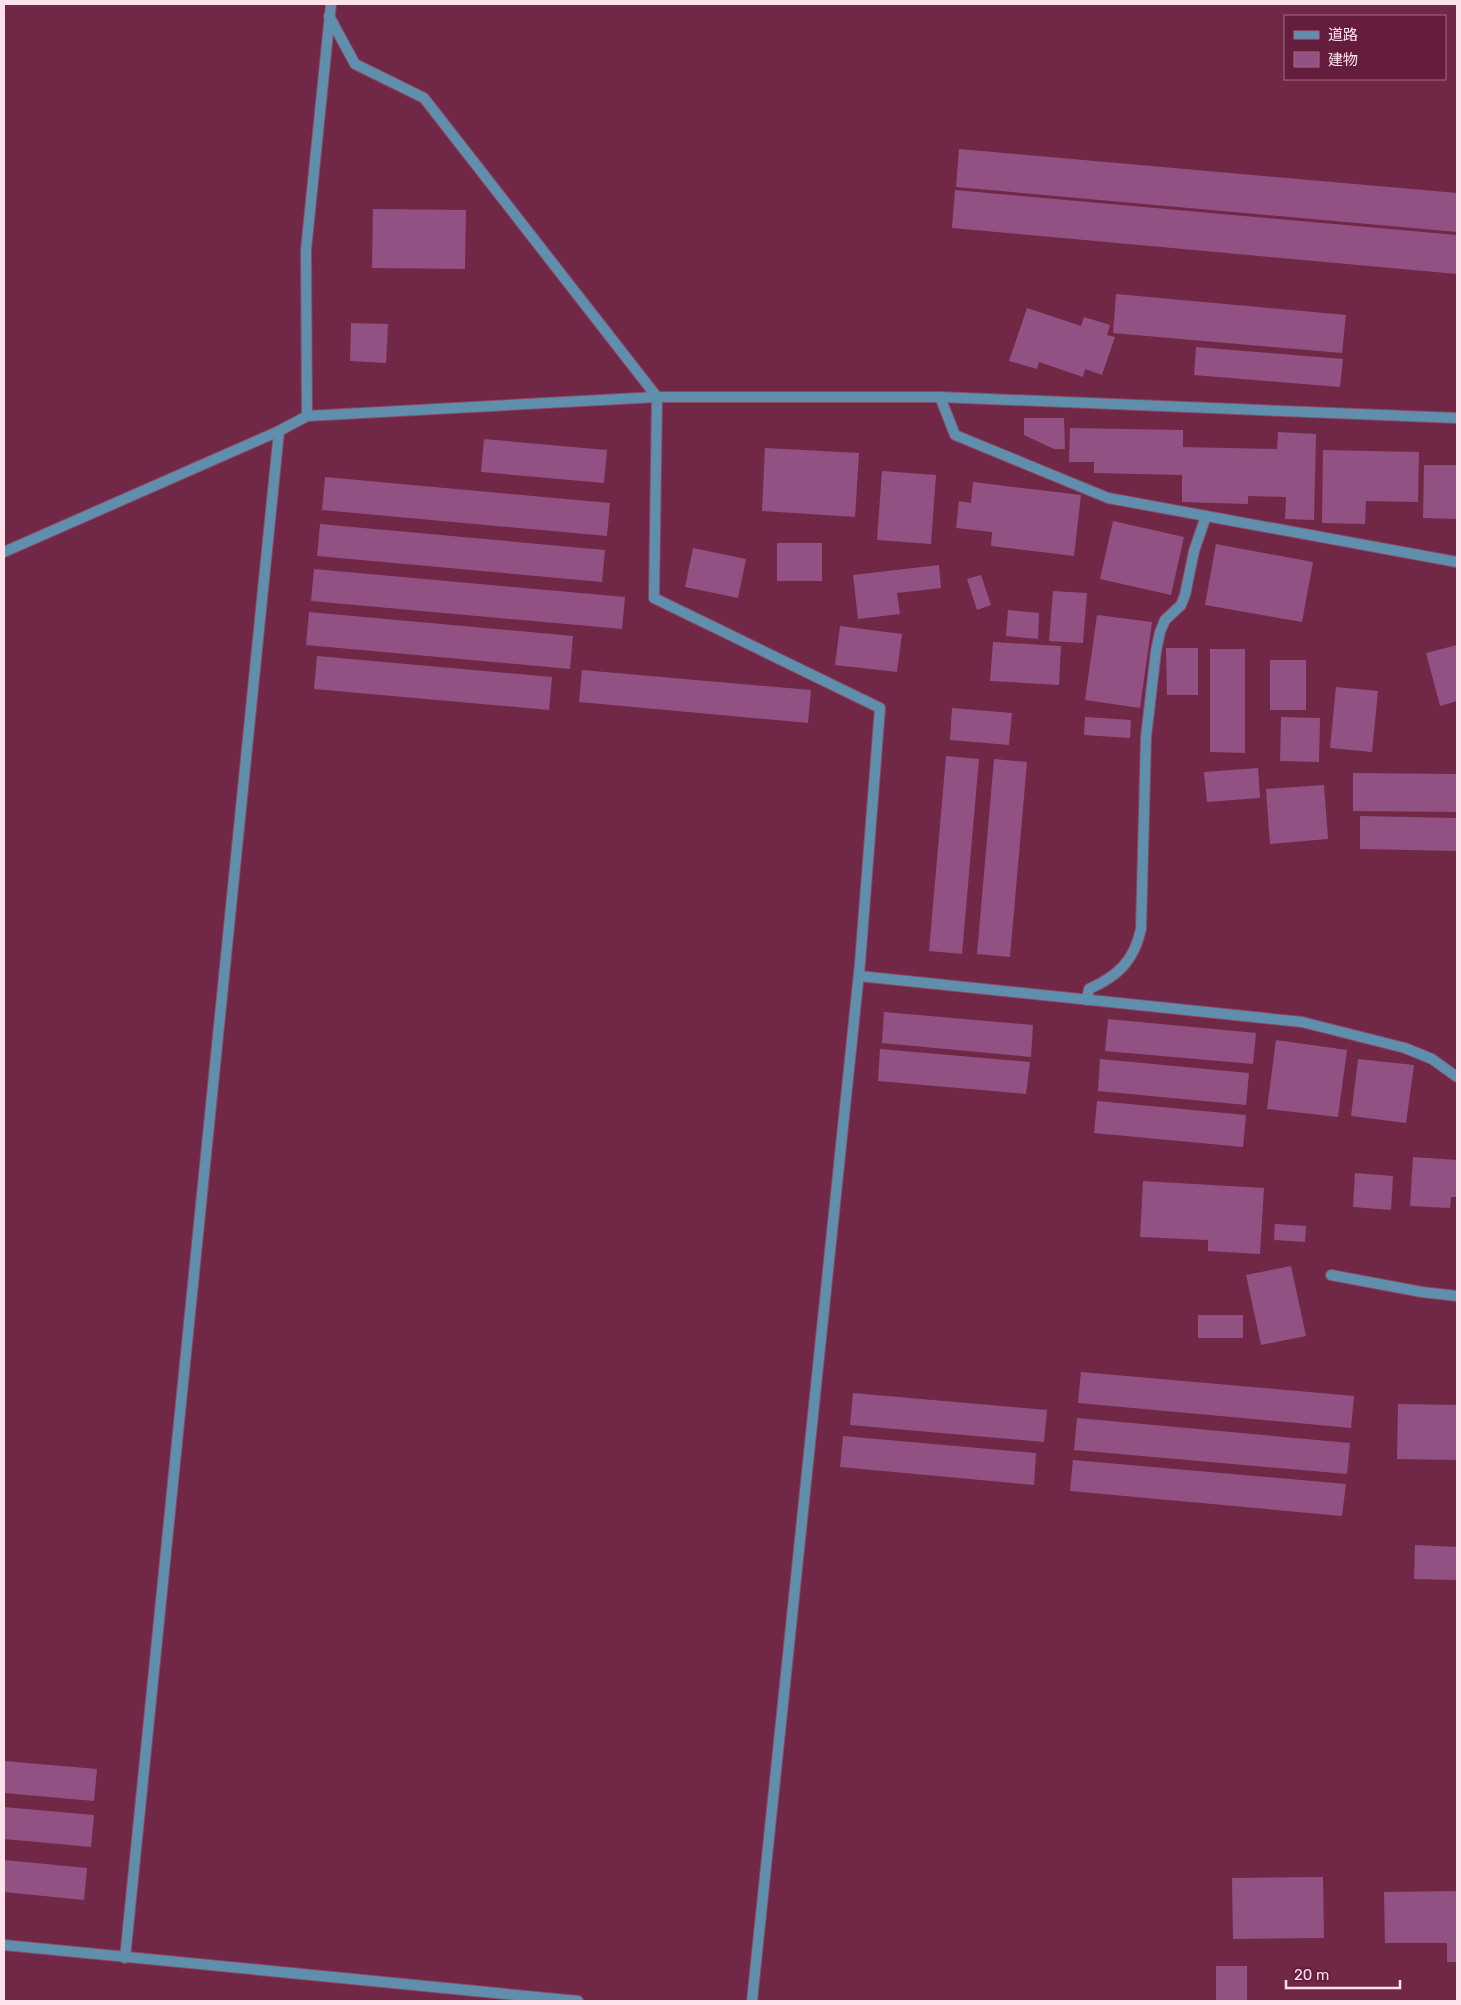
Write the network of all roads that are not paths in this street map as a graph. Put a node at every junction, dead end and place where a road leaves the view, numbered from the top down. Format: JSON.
{"nodes":[{"id":1,"x":330,"y":4,"type":"edge"},
{"id":2,"x":329,"y":16,"type":"junction"},
{"id":3,"x":657,"y":397,"type":"junction"},
{"id":4,"x":940,"y":397,"type":"junction"},
{"id":5,"x":307,"y":416,"type":"junction"},
{"id":6,"x":1457,"y":418,"type":"edge"},
{"id":7,"x":279,"y":431,"type":"junction"},
{"id":8,"x":1206,"y":516,"type":"junction"},
{"id":9,"x":4,"y":552,"type":"edge"},
{"id":10,"x":1457,"y":562,"type":"edge"},
{"id":11,"x":859,"y":976,"type":"junction"},
{"id":12,"x":1088,"y":1000,"type":"junction"},
{"id":13,"x":1457,"y":1077,"type":"edge"},
{"id":14,"x":1331,"y":1275,"type":"dead end"},
{"id":15,"x":1457,"y":1296,"type":"edge"},
{"id":16,"x":4,"y":1945,"type":"edge"},
{"id":17,"x":125,"y":1958,"type":"junction"},
{"id":18,"x":578,"y":2001,"type":"edge"},
{"id":19,"x":752,"y":2001,"type":"edge"}],
"edges":[{"from":1,"to":2,"type":"street"},
{"from":2,"to":3,"type":"street"},
{"from":2,"to":5,"type":"street"},
{"from":3,"to":4,"type":"street"},
{"from":3,"to":5,"type":"street"},
{"from":3,"to":11,"type":"street"},
{"from":4,"to":6,"type":"street"},
{"from":4,"to":8,"type":"street"},
{"from":5,"to":7,"type":"street"},
{"from":7,"to":9,"type":"street"},
{"from":7,"to":17,"type":"street"},
{"from":8,"to":10,"type":"street"},
{"from":8,"to":12,"type":"street"},
{"from":11,"to":12,"type":"street"},
{"from":11,"to":19,"type":"street"},
{"from":12,"to":13,"type":"street"},
{"from":14,"to":15,"type":"street"},
{"from":16,"to":17,"type":"street"},
{"from":17,"to":18,"type":"street"}]}
